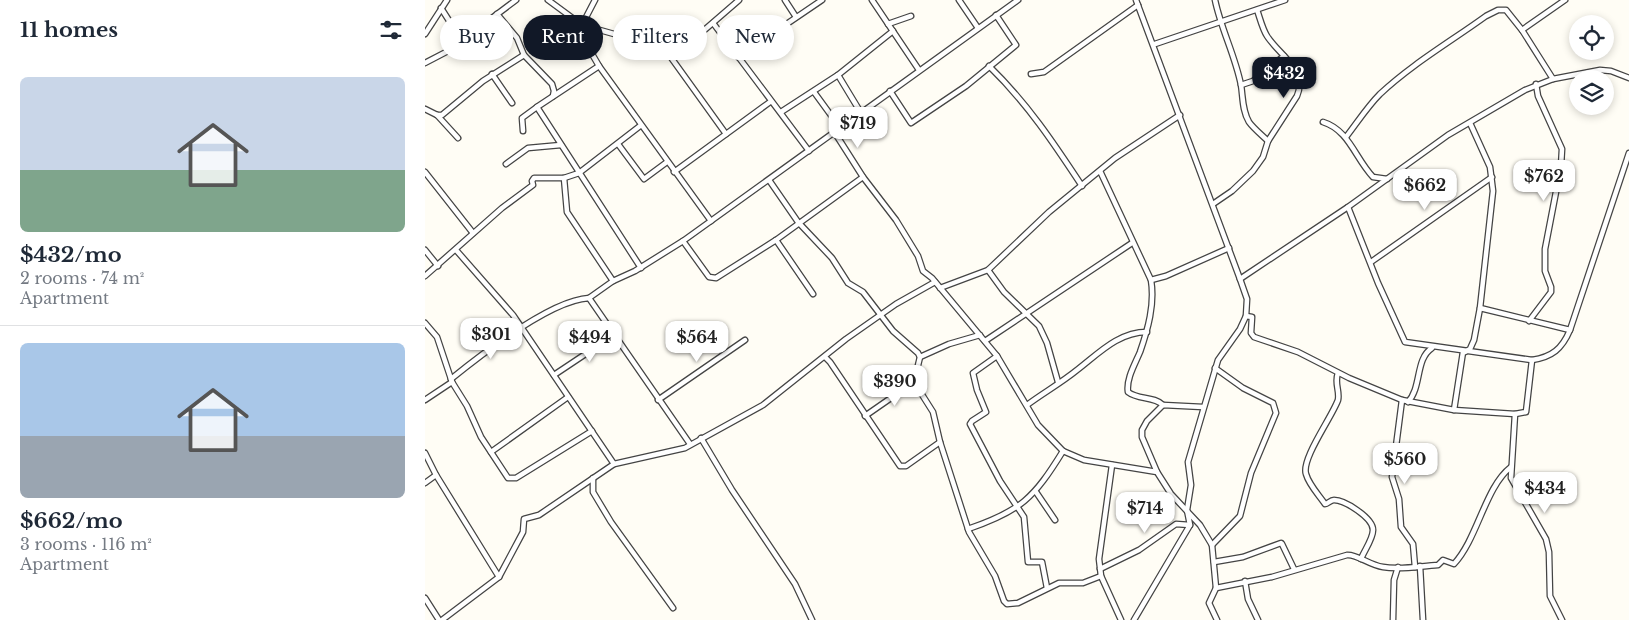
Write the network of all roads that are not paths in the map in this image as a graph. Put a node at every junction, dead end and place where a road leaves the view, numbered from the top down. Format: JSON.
{"nodes":[{"id":1,"x":447,"y":0,"type":"edge"},
{"id":2,"x":516,"y":0,"type":"edge"},
{"id":3,"x":548,"y":0,"type":"edge"},
{"id":4,"x":595,"y":0,"type":"edge"},
{"id":5,"x":739,"y":0,"type":"edge"},
{"id":6,"x":785,"y":0,"type":"edge"},
{"id":7,"x":822,"y":0,"type":"edge"},
{"id":8,"x":872,"y":0,"type":"edge"},
{"id":9,"x":959,"y":0,"type":"edge"},
{"id":10,"x":1018,"y":0,"type":"edge"},
{"id":11,"x":1215,"y":0,"type":"edge"},
{"id":12,"x":1285,"y":0,"type":"edge"},
{"id":13,"x":1565,"y":0,"type":"edge"},
{"id":14,"x":1278,"y":1,"type":"edge"},
{"id":15,"x":1137,"y":2,"type":"edge"},
{"id":16,"x":441,"y":8,"type":"junction"},
{"id":17,"x":1257,"y":10,"type":"junction"},
{"id":18,"x":497,"y":14,"type":"joint"},
{"id":19,"x":445,"y":15,"type":"edge"},
{"id":20,"x":567,"y":15,"type":"edge"},
{"id":21,"x":587,"y":15,"type":"edge"},
{"id":22,"x":996,"y":15,"type":"junction"},
{"id":23,"x":911,"y":16,"type":"dead end"},
{"id":24,"x":796,"y":17,"type":"joint"},
{"id":25,"x":1220,"y":22,"type":"junction"},
{"id":26,"x":713,"y":23,"type":"junction"},
{"id":27,"x":888,"y":24,"type":"junction"},
{"id":28,"x":707,"y":28,"type":"edge"},
{"id":29,"x":717,"y":28,"type":"edge"},
{"id":30,"x":978,"y":28,"type":"junction"},
{"id":31,"x":1522,"y":30,"type":"junction"},
{"id":32,"x":893,"y":31,"type":"junction"},
{"id":33,"x":425,"y":33,"type":"edge"},
{"id":34,"x":1155,"y":44,"type":"junction"},
{"id":35,"x":523,"y":53,"type":"edge"},
{"id":36,"x":440,"y":56,"type":"edge"},
{"id":37,"x":523,"y":56,"type":"edge"},
{"id":38,"x":1284,"y":56,"type":"junction"},
{"id":39,"x":529,"y":60,"type":"edge"},
{"id":40,"x":596,"y":60,"type":"edge"},
{"id":41,"x":673,"y":60,"type":"edge"},
{"id":42,"x":740,"y":60,"type":"edge"},
{"id":43,"x":425,"y":63,"type":"edge"},
{"id":44,"x":599,"y":66,"type":"junction"},
{"id":45,"x":989,"y":66,"type":"junction"},
{"id":46,"x":919,"y":70,"type":"junction"},
{"id":47,"x":491,"y":74,"type":"junction"},
{"id":48,"x":1031,"y":74,"type":"dead end"},
{"id":49,"x":839,"y":75,"type":"junction"},
{"id":50,"x":1629,"y":78,"type":"edge"},
{"id":51,"x":1553,"y":79,"type":"junction"},
{"id":52,"x":1535,"y":84,"type":"junction"},
{"id":53,"x":1241,"y":85,"type":"junction"},
{"id":54,"x":890,"y":91,"type":"junction"},
{"id":55,"x":814,"y":92,"type":"junction"},
{"id":56,"x":553,"y":96,"type":"junction"},
{"id":57,"x":770,"y":102,"type":"junction"},
{"id":58,"x":512,"y":103,"type":"dead end"},
{"id":59,"x":537,"y":107,"type":"junction"},
{"id":60,"x":425,"y":109,"type":"edge"},
{"id":61,"x":781,"y":112,"type":"junction"},
{"id":62,"x":861,"y":112,"type":"junction"},
{"id":63,"x":437,"y":115,"type":"junction"},
{"id":64,"x":1180,"y":116,"type":"junction"},
{"id":65,"x":1323,"y":122,"type":"dead end"},
{"id":66,"x":1470,"y":123,"type":"junction"},
{"id":67,"x":640,"y":126,"type":"junction"},
{"id":68,"x":841,"y":129,"type":"junction"},
{"id":69,"x":523,"y":130,"type":"dead end"},
{"id":70,"x":835,"y":133,"type":"junction"},
{"id":71,"x":726,"y":134,"type":"junction"},
{"id":72,"x":1346,"y":137,"type":"junction"},
{"id":73,"x":458,"y":138,"type":"dead end"},
{"id":74,"x":1268,"y":141,"type":"junction"},
{"id":75,"x":618,"y":144,"type":"junction"},
{"id":76,"x":561,"y":145,"type":"junction"},
{"id":77,"x":809,"y":151,"type":"junction"},
{"id":78,"x":1629,"y":152,"type":"edge"},
{"id":79,"x":667,"y":162,"type":"junction"},
{"id":80,"x":506,"y":164,"type":"dead end"},
{"id":81,"x":1100,"y":171,"type":"junction"},
{"id":82,"x":425,"y":172,"type":"edge"},
{"id":83,"x":674,"y":172,"type":"junction"},
{"id":84,"x":579,"y":173,"type":"junction"},
{"id":85,"x":863,"y":176,"type":"junction"},
{"id":86,"x":1492,"y":177,"type":"junction"},
{"id":87,"x":564,"y":178,"type":"junction"},
{"id":88,"x":1388,"y":179,"type":"junction"},
{"id":89,"x":769,"y":180,"type":"junction"},
{"id":90,"x":1082,"y":186,"type":"junction"},
{"id":91,"x":1213,"y":204,"type":"junction"},
{"id":92,"x":1348,"y":207,"type":"junction"},
{"id":93,"x":711,"y":221,"type":"junction"},
{"id":94,"x":798,"y":222,"type":"junction"},
{"id":95,"x":473,"y":233,"type":"junction"},
{"id":96,"x":776,"y":240,"type":"junction"},
{"id":97,"x":683,"y":241,"type":"junction"},
{"id":98,"x":1132,"y":243,"type":"junction"},
{"id":99,"x":1229,"y":248,"type":"junction"},
{"id":100,"x":425,"y":250,"type":"edge"},
{"id":101,"x":456,"y":250,"type":"junction"},
{"id":102,"x":1371,"y":262,"type":"junction"},
{"id":103,"x":438,"y":266,"type":"junction"},
{"id":104,"x":641,"y":268,"type":"junction"},
{"id":105,"x":988,"y":270,"type":"junction"},
{"id":106,"x":425,"y":276,"type":"edge"},
{"id":107,"x":1240,"y":279,"type":"junction"},
{"id":108,"x":1151,"y":280,"type":"junction"},
{"id":109,"x":613,"y":281,"type":"junction"},
{"id":110,"x":935,"y":282,"type":"junction"},
{"id":111,"x":940,"y":288,"type":"junction"},
{"id":112,"x":813,"y":294,"type":"dead end"},
{"id":113,"x":589,"y":298,"type":"junction"},
{"id":114,"x":1480,"y":308,"type":"junction"},
{"id":115,"x":1026,"y":314,"type":"junction"},
{"id":116,"x":880,"y":315,"type":"junction"},
{"id":117,"x":1246,"y":316,"type":"junction"},
{"id":118,"x":1529,"y":321,"type":"junction"},
{"id":119,"x":425,"y":323,"type":"edge"},
{"id":120,"x":521,"y":327,"type":"junction"},
{"id":121,"x":1570,"y":330,"type":"junction"},
{"id":122,"x":1147,"y":332,"type":"junction"},
{"id":123,"x":614,"y":335,"type":"junction"},
{"id":124,"x":980,"y":335,"type":"junction"},
{"id":125,"x":745,"y":340,"type":"dead end"},
{"id":126,"x":985,"y":341,"type":"junction"},
{"id":127,"x":1433,"y":347,"type":"junction"},
{"id":128,"x":1464,"y":352,"type":"junction"},
{"id":129,"x":997,"y":356,"type":"junction"},
{"id":130,"x":825,"y":357,"type":"junction"},
{"id":131,"x":919,"y":357,"type":"junction"},
{"id":132,"x":1532,"y":360,"type":"junction"},
{"id":133,"x":1215,"y":368,"type":"junction"},
{"id":134,"x":1338,"y":373,"type":"junction"},
{"id":135,"x":554,"y":375,"type":"junction"},
{"id":136,"x":452,"y":380,"type":"junction"},
{"id":137,"x":914,"y":382,"type":"junction"},
{"id":138,"x":1058,"y":382,"type":"junction"},
{"id":139,"x":568,"y":397,"type":"junction"},
{"id":140,"x":425,"y":400,"type":"edge"},
{"id":141,"x":658,"y":400,"type":"junction"},
{"id":142,"x":1402,"y":400,"type":"junction"},
{"id":143,"x":1408,"y":402,"type":"junction"},
{"id":144,"x":1027,"y":405,"type":"junction"},
{"id":145,"x":1163,"y":405,"type":"junction"},
{"id":146,"x":1203,"y":407,"type":"junction"},
{"id":147,"x":1454,"y":410,"type":"junction"},
{"id":148,"x":1515,"y":414,"type":"junction"},
{"id":149,"x":865,"y":416,"type":"junction"},
{"id":150,"x":592,"y":431,"type":"junction"},
{"id":151,"x":701,"y":438,"type":"junction"},
{"id":152,"x":940,"y":442,"type":"junction"},
{"id":153,"x":690,"y":444,"type":"junction"},
{"id":154,"x":1063,"y":451,"type":"junction"},
{"id":155,"x":491,"y":452,"type":"junction"},
{"id":156,"x":425,"y":453,"type":"edge"},
{"id":157,"x":614,"y":464,"type":"junction"},
{"id":158,"x":1112,"y":465,"type":"junction"},
{"id":159,"x":1511,"y":466,"type":"junction"},
{"id":160,"x":1157,"y":472,"type":"junction"},
{"id":161,"x":436,"y":475,"type":"junction"},
{"id":162,"x":593,"y":478,"type":"junction"},
{"id":163,"x":425,"y":483,"type":"edge"},
{"id":164,"x":1036,"y":492,"type":"junction"},
{"id":165,"x":1018,"y":506,"type":"junction"},
{"id":166,"x":1187,"y":510,"type":"junction"},
{"id":167,"x":1055,"y":520,"type":"dead end"},
{"id":168,"x":1190,"y":525,"type":"junction"},
{"id":169,"x":968,"y":529,"type":"junction"},
{"id":170,"x":1212,"y":545,"type":"junction"},
{"id":171,"x":1361,"y":559,"type":"junction"},
{"id":172,"x":1214,"y":562,"type":"junction"},
{"id":173,"x":1417,"y":566,"type":"junction"},
{"id":174,"x":1398,"y":568,"type":"junction"},
{"id":175,"x":1101,"y":569,"type":"junction"},
{"id":176,"x":1294,"y":569,"type":"junction"},
{"id":177,"x":1101,"y":576,"type":"junction"},
{"id":178,"x":499,"y":577,"type":"junction"},
{"id":179,"x":1245,"y":582,"type":"junction"},
{"id":180,"x":1047,"y":588,"type":"junction"},
{"id":181,"x":1215,"y":588,"type":"junction"},
{"id":182,"x":425,"y":598,"type":"edge"},
{"id":183,"x":673,"y":608,"type":"dead end"},
{"id":184,"x":440,"y":620,"type":"edge"},
{"id":185,"x":811,"y":620,"type":"edge"},
{"id":186,"x":1121,"y":620,"type":"edge"},
{"id":187,"x":1134,"y":620,"type":"edge"},
{"id":188,"x":1217,"y":620,"type":"edge"},
{"id":189,"x":1258,"y":620,"type":"edge"},
{"id":190,"x":1393,"y":620,"type":"edge"},
{"id":191,"x":1423,"y":620,"type":"edge"},
{"id":192,"x":1562,"y":620,"type":"edge"}],
"edges":[{"from":1,"to":16,"type":"street"},
{"from":2,"to":18,"type":"street"},
{"from":3,"to":20,"type":"street"},
{"from":4,"to":21,"type":"street"},
{"from":5,"to":26,"type":"street"},
{"from":6,"to":24,"type":"street"},
{"from":7,"to":24,"type":"street"},
{"from":8,"to":27,"type":"street"},
{"from":9,"to":30,"type":"street"},
{"from":10,"to":22,"type":"street"},
{"from":11,"to":25,"type":"street"},
{"from":12,"to":14,"type":"street"},
{"from":13,"to":31,"type":"street"},
{"from":14,"to":17,"type":"street"},
{"from":15,"to":34,"type":"street"},
{"from":15,"to":48,"type":"street"},
{"from":16,"to":19,"type":"street"},
{"from":16,"to":33,"type":"street"},
{"from":17,"to":25,"type":"street"},
{"from":17,"to":38,"type":"street"},
{"from":18,"to":35,"type":"street"},
{"from":22,"to":30,"type":"street"},
{"from":22,"to":45,"type":"street"},
{"from":23,"to":27,"type":"street"},
{"from":25,"to":34,"type":"street"},
{"from":25,"to":53,"type":"street"},
{"from":26,"to":28,"type":"street"},
{"from":26,"to":29,"type":"street"},
{"from":27,"to":32,"type":"street"},
{"from":30,"to":46,"type":"street"},
{"from":31,"to":51,"type":"street"},
{"from":31,"to":72,"type":"street"},
{"from":32,"to":46,"type":"street"},
{"from":32,"to":49,"type":"street"},
{"from":34,"to":64,"type":"street"},
{"from":36,"to":43,"type":"street"},
{"from":37,"to":47,"type":"street"},
{"from":38,"to":53,"type":"street"},
{"from":38,"to":74,"type":"street"},
{"from":39,"to":56,"type":"street"},
{"from":40,"to":44,"type":"street"},
{"from":41,"to":71,"type":"street"},
{"from":42,"to":57,"type":"street"},
{"from":44,"to":56,"type":"street"},
{"from":44,"to":67,"type":"street"},
{"from":45,"to":54,"type":"street"},
{"from":45,"to":90,"type":"street"},
{"from":46,"to":54,"type":"street"},
{"from":47,"to":58,"type":"street"},
{"from":47,"to":63,"type":"street"},
{"from":49,"to":55,"type":"street"},
{"from":49,"to":62,"type":"street"},
{"from":50,"to":51,"type":"street"},
{"from":51,"to":52,"type":"street"},
{"from":52,"to":66,"type":"street"},
{"from":52,"to":118,"type":"street"},
{"from":53,"to":74,"type":"street"},
{"from":54,"to":62,"type":"street"},
{"from":55,"to":61,"type":"street"},
{"from":55,"to":68,"type":"street"},
{"from":56,"to":59,"type":"street"},
{"from":57,"to":61,"type":"street"},
{"from":57,"to":71,"type":"street"},
{"from":59,"to":69,"type":"street"},
{"from":59,"to":76,"type":"street"},
{"from":60,"to":63,"type":"street"},
{"from":61,"to":77,"type":"street"},
{"from":62,"to":68,"type":"street"},
{"from":63,"to":73,"type":"street"},
{"from":64,"to":81,"type":"street"},
{"from":64,"to":91,"type":"street"},
{"from":65,"to":72,"type":"street"},
{"from":66,"to":86,"type":"street"},
{"from":66,"to":88,"type":"street"},
{"from":67,"to":75,"type":"street"},
{"from":67,"to":79,"type":"street"},
{"from":68,"to":70,"type":"street"},
{"from":70,"to":77,"type":"street"},
{"from":70,"to":85,"type":"street"},
{"from":71,"to":83,"type":"street"},
{"from":72,"to":88,"type":"street"},
{"from":74,"to":91,"type":"street"},
{"from":75,"to":79,"type":"street"},
{"from":75,"to":84,"type":"street"},
{"from":76,"to":80,"type":"street"},
{"from":76,"to":84,"type":"street"},
{"from":77,"to":89,"type":"street"},
{"from":78,"to":121,"type":"street"},
{"from":79,"to":83,"type":"street"},
{"from":81,"to":90,"type":"street"},
{"from":81,"to":98,"type":"street"},
{"from":82,"to":95,"type":"street"},
{"from":83,"to":93,"type":"street"},
{"from":84,"to":87,"type":"street"},
{"from":84,"to":104,"type":"street"},
{"from":85,"to":94,"type":"street"},
{"from":85,"to":110,"type":"street"},
{"from":86,"to":102,"type":"street"},
{"from":86,"to":114,"type":"street"},
{"from":87,"to":95,"type":"street"},
{"from":87,"to":109,"type":"street"},
{"from":88,"to":92,"type":"street"},
{"from":89,"to":93,"type":"street"},
{"from":89,"to":94,"type":"street"},
{"from":90,"to":105,"type":"street"},
{"from":91,"to":99,"type":"street"},
{"from":92,"to":102,"type":"street"},
{"from":92,"to":107,"type":"street"},
{"from":93,"to":97,"type":"street"},
{"from":94,"to":96,"type":"street"},
{"from":94,"to":116,"type":"street"},
{"from":95,"to":101,"type":"street"},
{"from":96,"to":97,"type":"street"},
{"from":96,"to":112,"type":"street"},
{"from":97,"to":104,"type":"street"},
{"from":98,"to":108,"type":"street"},
{"from":98,"to":115,"type":"street"},
{"from":99,"to":107,"type":"street"},
{"from":99,"to":108,"type":"street"},
{"from":100,"to":103,"type":"street"},
{"from":101,"to":103,"type":"street"},
{"from":101,"to":120,"type":"street"},
{"from":102,"to":127,"type":"street"},
{"from":103,"to":106,"type":"street"},
{"from":104,"to":109,"type":"street"},
{"from":105,"to":111,"type":"street"},
{"from":105,"to":115,"type":"street"},
{"from":107,"to":117,"type":"street"},
{"from":108,"to":122,"type":"street"},
{"from":109,"to":113,"type":"street"},
{"from":110,"to":111,"type":"street"},
{"from":110,"to":116,"type":"street"},
{"from":111,"to":124,"type":"street"},
{"from":113,"to":120,"type":"street"},
{"from":113,"to":123,"type":"street"},
{"from":114,"to":118,"type":"street"},
{"from":114,"to":128,"type":"street"},
{"from":115,"to":126,"type":"street"},
{"from":115,"to":138,"type":"street"},
{"from":116,"to":130,"type":"street"},
{"from":116,"to":131,"type":"street"},
{"from":117,"to":133,"type":"street"},
{"from":117,"to":134,"type":"street"},
{"from":118,"to":121,"type":"street"},
{"from":119,"to":136,"type":"street"},
{"from":120,"to":135,"type":"street"},
{"from":120,"to":136,"type":"street"},
{"from":121,"to":132,"type":"street"},
{"from":122,"to":138,"type":"street"},
{"from":122,"to":145,"type":"street"},
{"from":123,"to":135,"type":"street"},
{"from":123,"to":141,"type":"street"},
{"from":124,"to":126,"type":"street"},
{"from":124,"to":131,"type":"street"},
{"from":125,"to":141,"type":"street"},
{"from":126,"to":129,"type":"street"},
{"from":127,"to":128,"type":"street"},
{"from":127,"to":143,"type":"street"},
{"from":128,"to":132,"type":"street"},
{"from":128,"to":147,"type":"street"},
{"from":129,"to":144,"type":"street"},
{"from":129,"to":165,"type":"street"},
{"from":130,"to":149,"type":"street"},
{"from":130,"to":151,"type":"street"},
{"from":131,"to":137,"type":"street"},
{"from":132,"to":148,"type":"street"},
{"from":133,"to":146,"type":"street"},
{"from":133,"to":170,"type":"street"},
{"from":134,"to":142,"type":"street"},
{"from":134,"to":171,"type":"street"},
{"from":135,"to":139,"type":"street"},
{"from":136,"to":140,"type":"street"},
{"from":136,"to":155,"type":"street"},
{"from":137,"to":149,"type":"street"},
{"from":137,"to":152,"type":"street"},
{"from":138,"to":144,"type":"street"},
{"from":139,"to":150,"type":"street"},
{"from":139,"to":155,"type":"street"},
{"from":141,"to":153,"type":"street"},
{"from":142,"to":143,"type":"street"},
{"from":142,"to":173,"type":"street"},
{"from":143,"to":147,"type":"street"},
{"from":144,"to":154,"type":"street"},
{"from":145,"to":146,"type":"street"},
{"from":145,"to":160,"type":"street"},
{"from":146,"to":166,"type":"street"},
{"from":147,"to":148,"type":"street"},
{"from":148,"to":159,"type":"street"},
{"from":149,"to":152,"type":"street"},
{"from":150,"to":155,"type":"street"},
{"from":150,"to":157,"type":"street"},
{"from":151,"to":153,"type":"street"},
{"from":151,"to":185,"type":"street"},
{"from":152,"to":169,"type":"street"},
{"from":153,"to":157,"type":"street"},
{"from":154,"to":158,"type":"street"},
{"from":154,"to":164,"type":"street"},
{"from":156,"to":161,"type":"street"},
{"from":157,"to":162,"type":"street"},
{"from":158,"to":160,"type":"street"},
{"from":158,"to":175,"type":"street"},
{"from":159,"to":173,"type":"street"},
{"from":159,"to":192,"type":"street"},
{"from":160,"to":166,"type":"street"},
{"from":161,"to":163,"type":"street"},
{"from":161,"to":178,"type":"street"},
{"from":162,"to":178,"type":"street"},
{"from":162,"to":183,"type":"street"},
{"from":164,"to":165,"type":"street"},
{"from":164,"to":167,"type":"street"},
{"from":165,"to":169,"type":"street"},
{"from":165,"to":180,"type":"street"},
{"from":166,"to":168,"type":"street"},
{"from":166,"to":170,"type":"street"},
{"from":168,"to":175,"type":"street"},
{"from":168,"to":187,"type":"street"},
{"from":169,"to":180,"type":"street"},
{"from":170,"to":172,"type":"street"},
{"from":171,"to":174,"type":"street"},
{"from":171,"to":176,"type":"street"},
{"from":172,"to":176,"type":"street"},
{"from":172,"to":181,"type":"street"},
{"from":173,"to":174,"type":"street"},
{"from":173,"to":191,"type":"street"},
{"from":174,"to":190,"type":"street"},
{"from":175,"to":177,"type":"street"},
{"from":176,"to":179,"type":"street"},
{"from":177,"to":180,"type":"street"},
{"from":177,"to":186,"type":"street"},
{"from":178,"to":184,"type":"street"},
{"from":179,"to":181,"type":"street"},
{"from":179,"to":189,"type":"street"},
{"from":181,"to":188,"type":"street"},
{"from":182,"to":184,"type":"street"}]}
